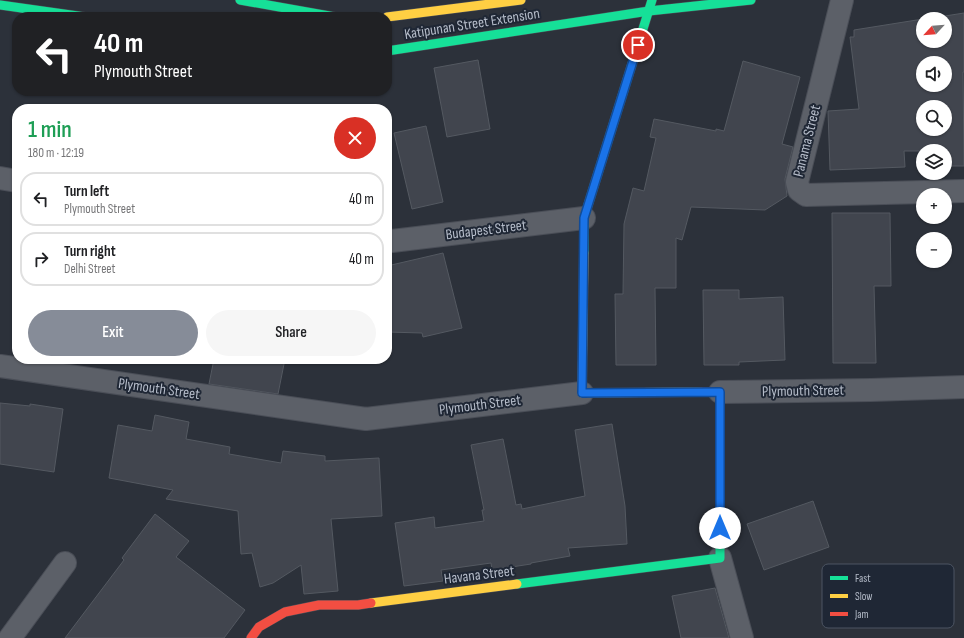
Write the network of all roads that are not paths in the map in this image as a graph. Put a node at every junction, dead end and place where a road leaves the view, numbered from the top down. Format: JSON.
{"nodes":[{"id":1,"x":240,"y":0,"type":"edge"},
{"id":2,"x":521,"y":0,"type":"edge"},
{"id":3,"x":652,"y":0,"type":"edge"},
{"id":4,"x":751,"y":0,"type":"edge"},
{"id":5,"x":842,"y":0,"type":"edge"},
{"id":6,"x":0,"y":5,"type":"edge"},
{"id":7,"x":50,"y":12,"type":"edge"},
{"id":8,"x":307,"y":12,"type":"edge"},
{"id":9,"x":649,"y":12,"type":"junction"},
{"id":10,"x":392,"y":16,"type":"edge"},
{"id":11,"x":392,"y":50,"type":"edge"},
{"id":12,"x":0,"y":178,"type":"edge"},
{"id":13,"x":12,"y":180,"type":"edge"},
{"id":14,"x":964,"y":191,"type":"edge"},
{"id":15,"x":584,"y":218,"type":"junction"},
{"id":16,"x":392,"y":240,"type":"edge"},
{"id":17,"x":0,"y":366,"type":"edge"},
{"id":18,"x":964,"y":387,"type":"edge"},
{"id":19,"x":720,"y":392,"type":"junction"},
{"id":20,"x":582,"y":393,"type":"junction"},
{"id":21,"x":720,"y":558,"type":"junction"},
{"id":22,"x":65,"y":563,"type":"dead end"},
{"id":23,"x":10,"y":638,"type":"edge"},
{"id":24,"x":251,"y":638,"type":"edge"},
{"id":25,"x":742,"y":638,"type":"edge"}],
"edges":[{"from":1,"to":8,"type":"street"},
{"from":2,"to":10,"type":"street","name":"Katipunan Street Extension"},
{"from":3,"to":9,"type":"street"},
{"from":4,"to":9,"type":"street","name":"Katipunan Street Extension"},
{"from":5,"to":14,"type":"street","name":"Panama Street"},
{"from":6,"to":7,"type":"street"},
{"from":9,"to":11,"type":"street","name":"Katipunan Street Extension"},
{"from":9,"to":15,"type":"street"},
{"from":12,"to":13,"type":"street"},
{"from":15,"to":16,"type":"street","name":"Budapest Street"},
{"from":15,"to":20,"type":"street"},
{"from":17,"to":20,"type":"street","name":"Plymouth Street"},
{"from":18,"to":19,"type":"street","name":"Plymouth Street"},
{"from":19,"to":20,"type":"street","name":"Plymouth Street"},
{"from":19,"to":21,"type":"street"},
{"from":21,"to":24,"type":"street","name":"Havana Street"},
{"from":21,"to":25,"type":"street"},
{"from":22,"to":23,"type":"street"}]}
